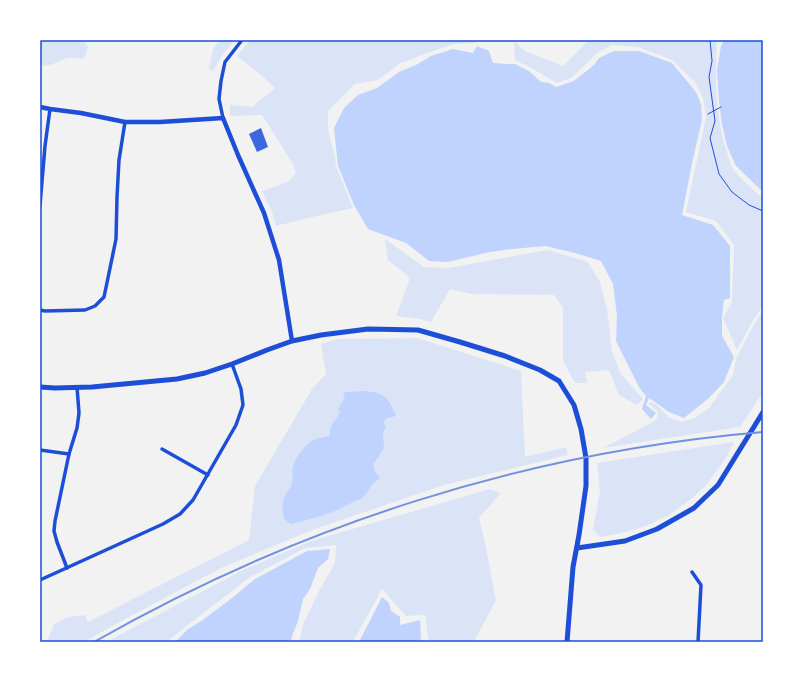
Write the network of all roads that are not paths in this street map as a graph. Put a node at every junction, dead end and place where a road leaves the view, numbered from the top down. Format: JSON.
{"nodes":[{"id":1,"x":242,"y":40,"type":"edge"},
{"id":2,"x":40,"y":107,"type":"edge"},
{"id":3,"x":50,"y":110,"type":"junction"},
{"id":4,"x":223,"y":118,"type":"junction"},
{"id":5,"x":125,"y":122,"type":"junction"},
{"id":6,"x":40,"y":205,"type":"edge"},
{"id":7,"x":40,"y":310,"type":"edge"},
{"id":8,"x":292,"y":341,"type":"junction"},
{"id":9,"x":232,"y":364,"type":"junction"},
{"id":10,"x":40,"y":387,"type":"edge"},
{"id":11,"x":77,"y":388,"type":"junction"},
{"id":12,"x":763,"y":412,"type":"edge"},
{"id":13,"x":162,"y":449,"type":"dead end"},
{"id":14,"x":40,"y":450,"type":"edge"},
{"id":15,"x":70,"y":454,"type":"junction"},
{"id":16,"x":208,"y":475,"type":"junction"},
{"id":17,"x":576,"y":548,"type":"junction"},
{"id":18,"x":67,"y":568,"type":"junction"},
{"id":19,"x":692,"y":572,"type":"dead end"},
{"id":20,"x":40,"y":580,"type":"edge"},
{"id":21,"x":567,"y":642,"type":"edge"},
{"id":22,"x":698,"y":642,"type":"edge"}],
"edges":[{"from":1,"to":4,"type":"street"},
{"from":2,"to":3,"type":"street"},
{"from":3,"to":5,"type":"street"},
{"from":3,"to":6,"type":"street"},
{"from":4,"to":5,"type":"street"},
{"from":4,"to":8,"type":"street"},
{"from":5,"to":7,"type":"street"},
{"from":8,"to":9,"type":"main road"},
{"from":8,"to":17,"type":"main road"},
{"from":9,"to":11,"type":"main road"},
{"from":9,"to":16,"type":"street"},
{"from":10,"to":11,"type":"main road"},
{"from":11,"to":15,"type":"street"},
{"from":12,"to":17,"type":"main road"},
{"from":13,"to":16,"type":"street"},
{"from":14,"to":15,"type":"street"},
{"from":15,"to":18,"type":"street"},
{"from":16,"to":18,"type":"street"},
{"from":17,"to":21,"type":"main road"},
{"from":18,"to":20,"type":"street"},
{"from":19,"to":22,"type":"street"}]}
